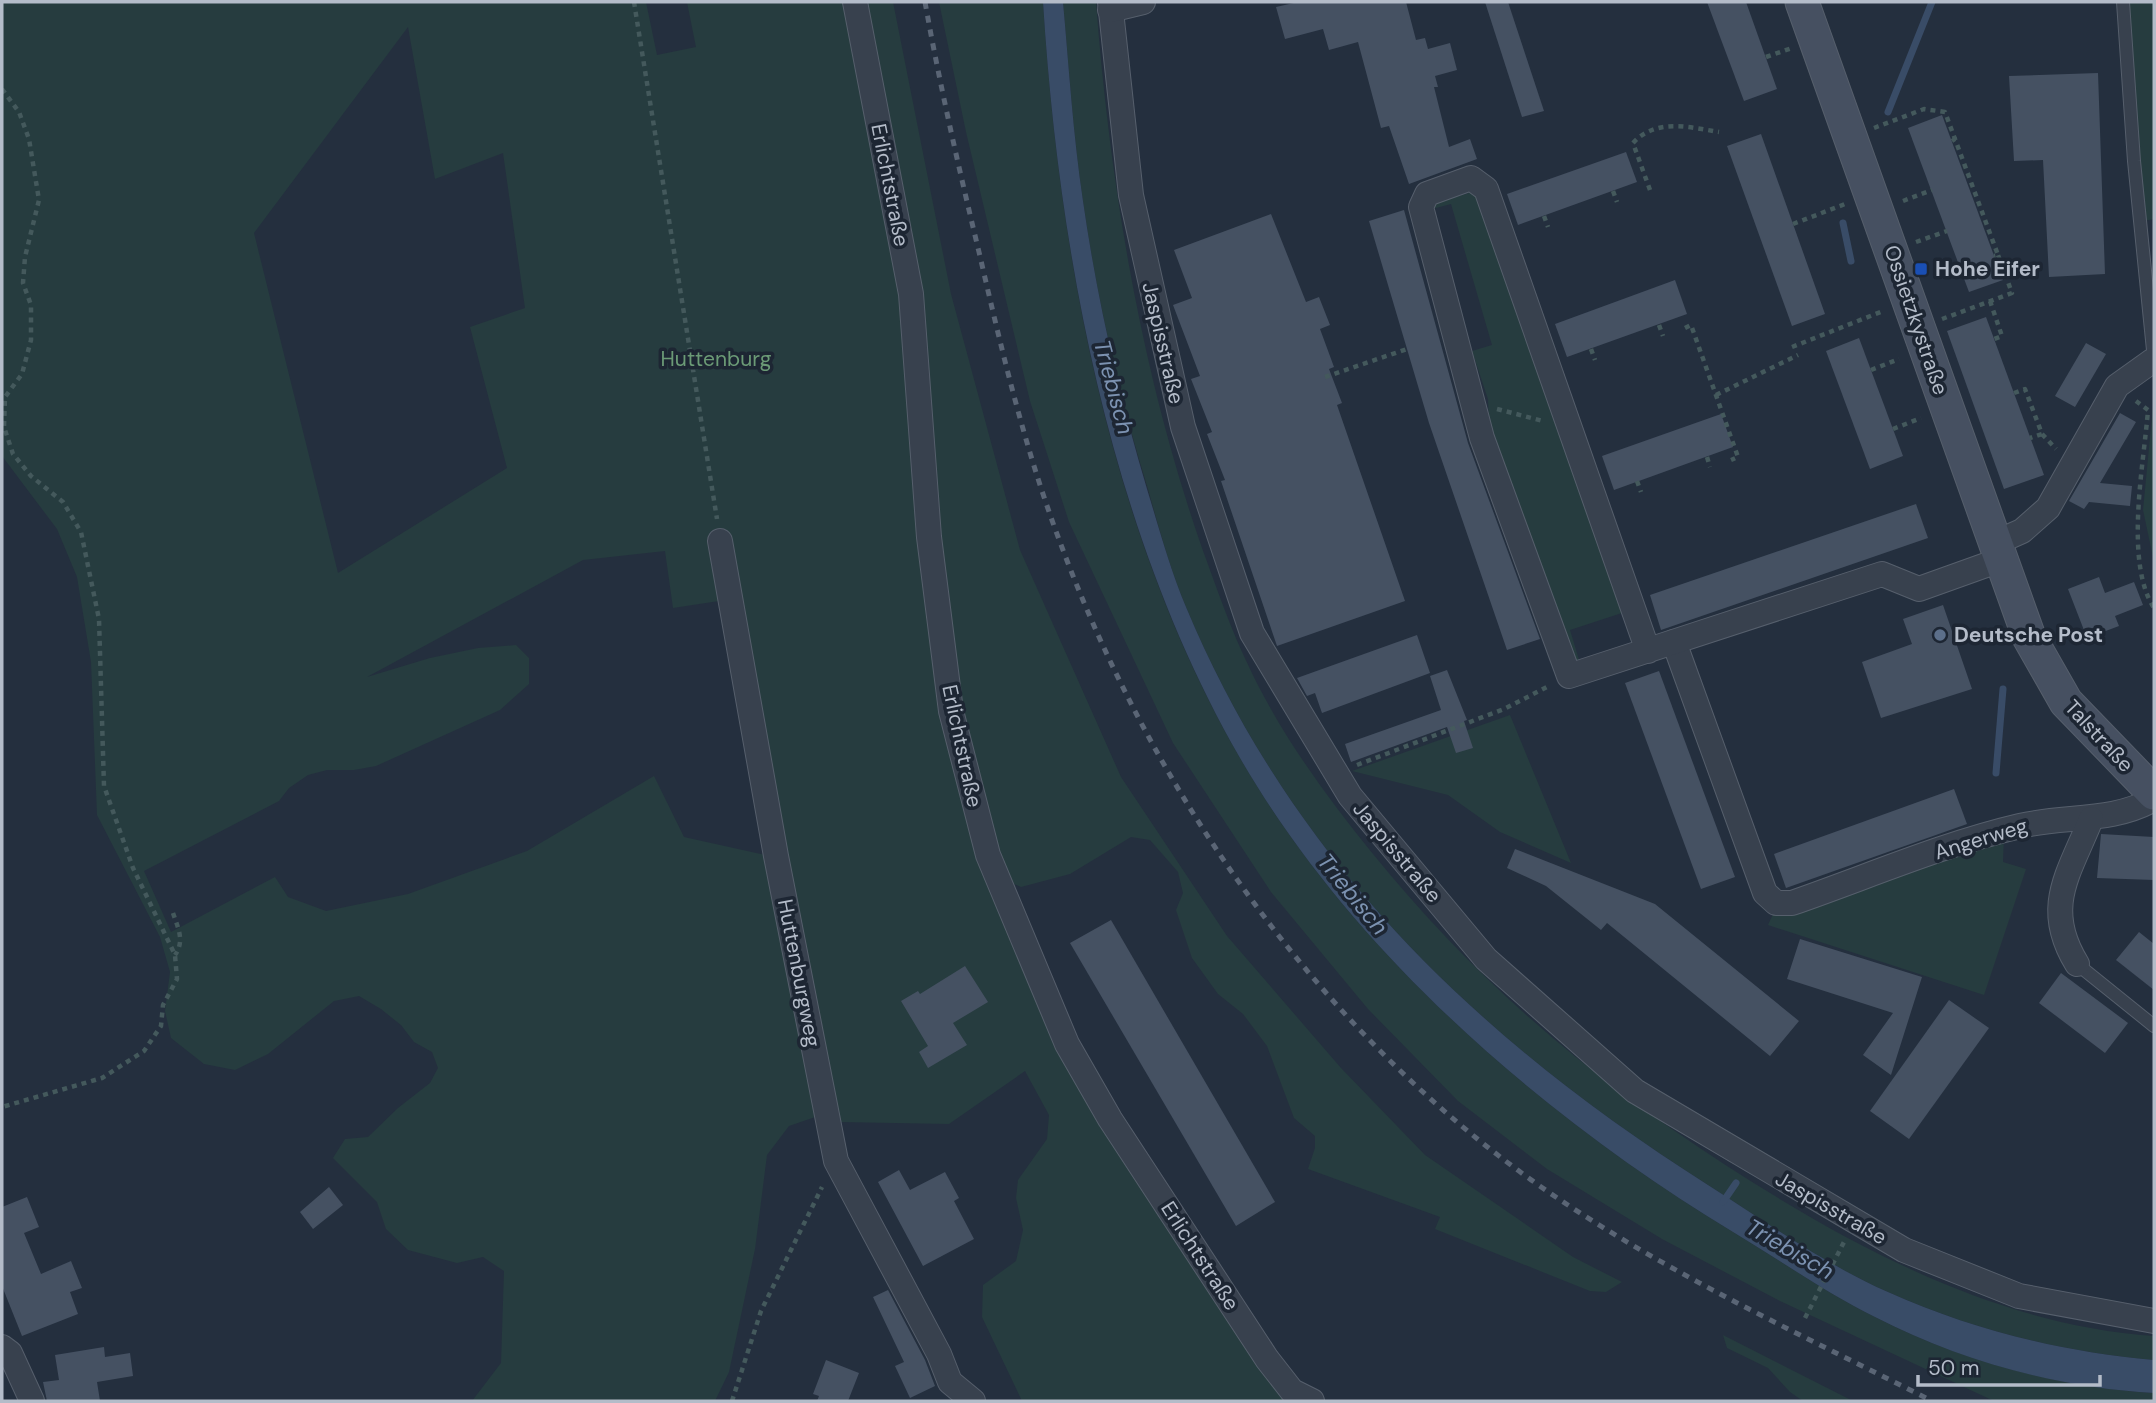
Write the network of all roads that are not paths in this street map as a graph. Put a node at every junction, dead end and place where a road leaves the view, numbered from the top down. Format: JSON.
{"nodes":[{"id":1,"x":855,"y":2,"type":"edge"},
{"id":2,"x":1143,"y":2,"type":"edge"},
{"id":3,"x":1802,"y":2,"type":"edge"},
{"id":4,"x":2123,"y":2,"type":"edge"},
{"id":5,"x":1110,"y":6,"type":"edge"},
{"id":6,"x":2153,"y":360,"type":"edge"},
{"id":7,"x":720,"y":541,"type":"road end"},
{"id":8,"x":1997,"y":552,"type":"junction"},
{"id":9,"x":1674,"y":642,"type":"junction"},
{"id":10,"x":1648,"y":651,"type":"junction"},
{"id":11,"x":2048,"y":675,"type":"joint"},
{"id":12,"x":2154,"y":793,"type":"edge"},
{"id":13,"x":2154,"y":799,"type":"edge"},
{"id":14,"x":2091,"y":819,"type":"junction"},
{"id":15,"x":2077,"y":964,"type":"joint"},
{"id":16,"x":2154,"y":1026,"type":"edge"},
{"id":17,"x":2154,"y":1321,"type":"edge"},
{"id":18,"x":2,"y":1347,"type":"edge"},
{"id":19,"x":947,"y":1391,"type":"edge"},
{"id":20,"x":32,"y":1401,"type":"edge"},
{"id":21,"x":973,"y":1401,"type":"edge"},
{"id":22,"x":1312,"y":1401,"type":"edge"}],
"edges":[{"from":1,"to":22,"type":"street","name":"Erlichtstraße"},
{"from":2,"to":5,"type":"street"},
{"from":3,"to":8,"type":"main road","name":"Ossietzkystraße"},
{"from":4,"to":6,"type":"lane"},
{"from":5,"to":17,"type":"street","name":"Jaspisstraße"},
{"from":6,"to":8,"type":"street"},
{"from":7,"to":19,"type":"street","name":"Huttenburgweg"},
{"from":8,"to":9,"type":"street"},
{"from":8,"to":11,"type":"main road","name":"Ossietzkystraße"},
{"from":9,"to":10,"type":"street"},
{"from":9,"to":14,"type":"street","name":"Angerweg"},
{"from":10,"to":10,"type":"street"},
{"from":11,"to":12,"type":"main road","name":"Talstraße"},
{"from":13,"to":14,"type":"street"},
{"from":14,"to":15,"type":"street"},
{"from":15,"to":16,"type":"lane"},
{"from":18,"to":20,"type":"street"},
{"from":19,"to":21,"type":"street","name":"Huttenburgweg"}]}
